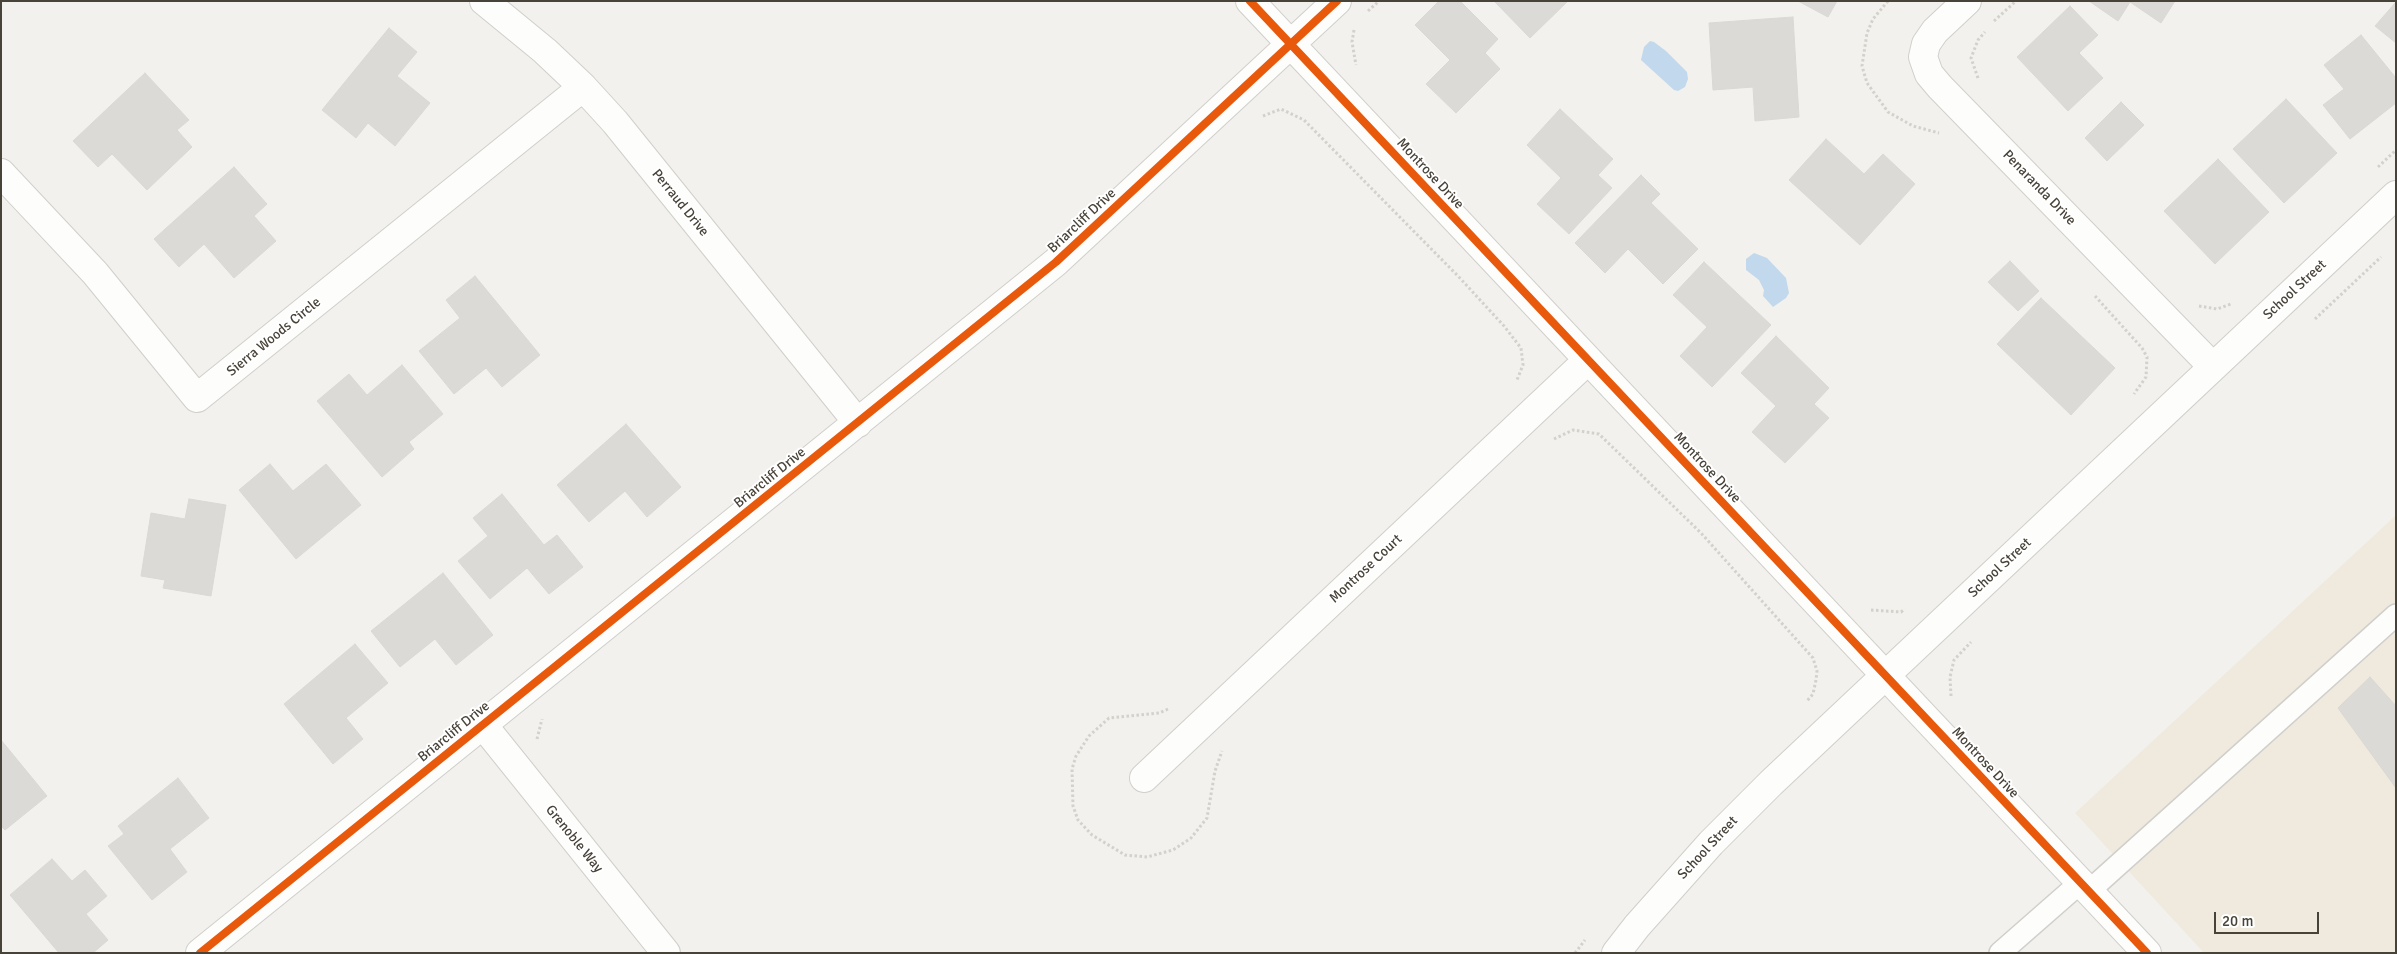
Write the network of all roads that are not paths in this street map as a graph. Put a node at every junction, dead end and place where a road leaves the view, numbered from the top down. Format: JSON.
{"nodes":[{"id":1,"x":484,"y":1,"type":"edge"},
{"id":2,"x":1250,"y":1,"type":"edge"},
{"id":3,"x":1337,"y":1,"type":"edge"},
{"id":4,"x":1967,"y":1,"type":"edge"},
{"id":5,"x":1291,"y":44,"type":"junction"},
{"id":6,"x":583,"y":87,"type":"junction"},
{"id":7,"x":1,"y":173,"type":"edge"},
{"id":8,"x":2396,"y":195,"type":"edge"},
{"id":9,"x":1588,"y":360,"type":"junction"},
{"id":10,"x":2213,"y":367,"type":"junction"},
{"id":11,"x":858,"y":423,"type":"junction"},
{"id":12,"x":2396,"y":615,"type":"edge"},
{"id":13,"x":1886,"y":676,"type":"junction"},
{"id":14,"x":483,"y":725,"type":"junction"},
{"id":15,"x":1144,"y":778,"type":"dead end"},
{"id":16,"x":2085,"y":886,"type":"junction"},
{"id":17,"x":200,"y":953,"type":"edge"},
{"id":18,"x":666,"y":953,"type":"edge"},
{"id":19,"x":1616,"y":953,"type":"edge"},
{"id":20,"x":2000,"y":953,"type":"edge"},
{"id":21,"x":2147,"y":953,"type":"edge"}],
"edges":[{"from":1,"to":6,"type":"street","name":"Perraud Drive"},
{"from":2,"to":5,"type":"street","name":"Montrose Drive"},
{"from":3,"to":5,"type":"street","name":"Briarcliff Drive"},
{"from":4,"to":10,"type":"street","name":"Penaranda Drive"},
{"from":5,"to":9,"type":"street","name":"Montrose Drive"},
{"from":5,"to":11,"type":"street","name":"Briarcliff Drive"},
{"from":6,"to":7,"type":"street","name":"Sierra Woods Circle"},
{"from":6,"to":11,"type":"street","name":"Perraud Drive"},
{"from":8,"to":10,"type":"street","name":"School Street"},
{"from":9,"to":13,"type":"street","name":"Montrose Drive"},
{"from":9,"to":15,"type":"street","name":"Montrose Court"},
{"from":10,"to":13,"type":"street","name":"School Street"},
{"from":11,"to":14,"type":"street","name":"Briarcliff Drive"},
{"from":12,"to":16,"type":"lane"},
{"from":13,"to":16,"type":"street","name":"Montrose Drive"},
{"from":13,"to":19,"type":"street","name":"School Street"},
{"from":14,"to":17,"type":"street","name":"Briarcliff Drive"},
{"from":14,"to":18,"type":"street","name":"Grenoble Way"},
{"from":16,"to":20,"type":"lane"},
{"from":16,"to":21,"type":"street","name":"Montrose Drive"}]}
